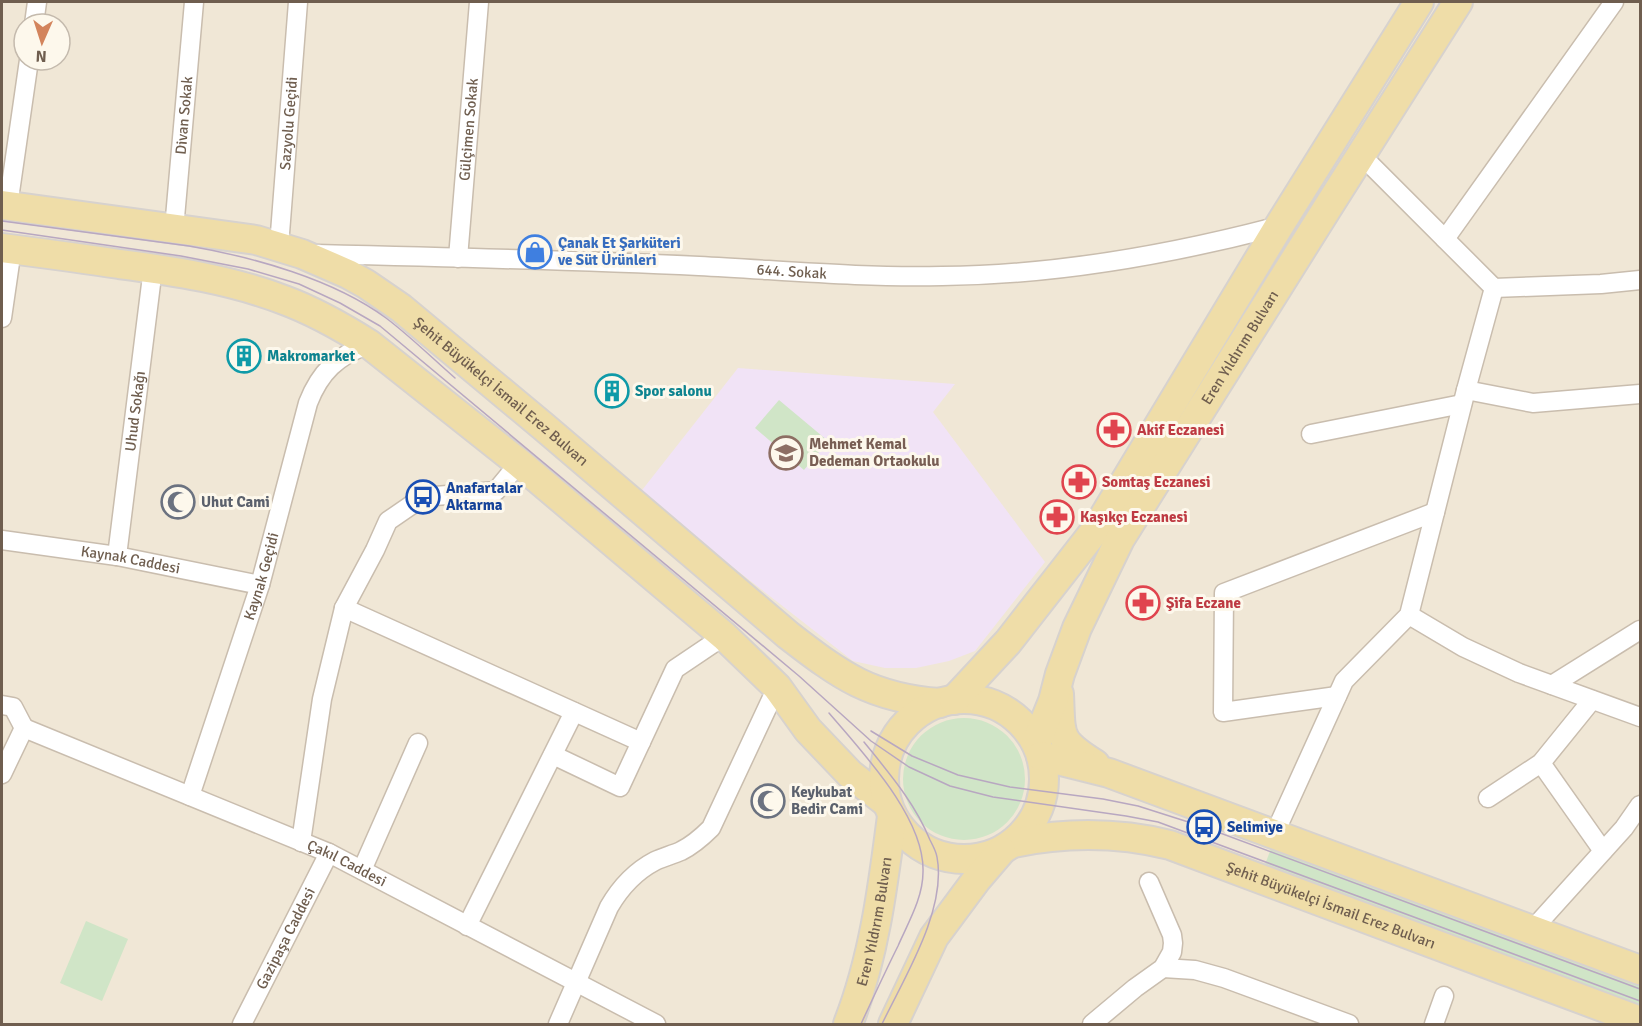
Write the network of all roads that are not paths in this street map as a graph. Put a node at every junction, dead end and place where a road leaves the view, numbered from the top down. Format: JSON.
{"nodes":[{"id":1,"x":194,"y":2,"type":"edge"},
{"id":2,"x":298,"y":2,"type":"edge"},
{"id":3,"x":479,"y":2,"type":"edge"},
{"id":4,"x":1419,"y":2,"type":"edge"},
{"id":5,"x":1458,"y":2,"type":"edge"},
{"id":6,"x":1614,"y":2,"type":"edge"},
{"id":7,"x":27,"y":72,"type":"edge"},
{"id":8,"x":1361,"y":155,"type":"junction"},
{"id":9,"x":5,"y":206,"type":"edge"},
{"id":10,"x":1279,"y":226,"type":"junction"},
{"id":11,"x":174,"y":229,"type":"junction"},
{"id":12,"x":1445,"y":239,"type":"junction"},
{"id":13,"x":7,"y":248,"type":"edge"},
{"id":14,"x":290,"y":250,"type":"junction"},
{"id":15,"x":458,"y":258,"type":"junction"},
{"id":16,"x":153,"y":268,"type":"junction"},
{"id":17,"x":1641,"y":280,"type":"edge"},
{"id":18,"x":1494,"y":288,"type":"junction"},
{"id":19,"x":2,"y":318,"type":"edge"},
{"id":20,"x":369,"y":345,"type":"junction"},
{"id":21,"x":1641,"y":394,"type":"edge"},
{"id":22,"x":1464,"y":397,"type":"junction"},
{"id":23,"x":1311,"y":434,"type":"dead end"},
{"id":24,"x":519,"y":463,"type":"junction"},
{"id":25,"x":1435,"y":512,"type":"junction"},
{"id":26,"x":2,"y":540,"type":"edge"},
{"id":27,"x":117,"y":556,"type":"junction"},
{"id":28,"x":260,"y":585,"type":"junction"},
{"id":29,"x":344,"y":608,"type":"junction"},
{"id":30,"x":1409,"y":615,"type":"junction"},
{"id":31,"x":1641,"y":630,"type":"edge"},
{"id":32,"x":724,"y":636,"type":"junction"},
{"id":33,"x":1058,"y":682,"type":"junction"},
{"id":34,"x":1552,"y":686,"type":"junction"},
{"id":35,"x":777,"y":687,"type":"junction"},
{"id":36,"x":1337,"y":696,"type":"junction"},
{"id":37,"x":1592,"y":700,"type":"junction"},
{"id":38,"x":947,"y":701,"type":"junction"},
{"id":39,"x":2,"y":705,"type":"edge"},
{"id":40,"x":574,"y":712,"type":"junction"},
{"id":41,"x":1641,"y":717,"type":"edge"},
{"id":42,"x":24,"y":728,"type":"junction"},
{"id":43,"x":641,"y":742,"type":"junction"},
{"id":44,"x":418,"y":743,"type":"dead end"},
{"id":45,"x":1038,"y":749,"type":"junction"},
{"id":46,"x":553,"y":755,"type":"junction"},
{"id":47,"x":1541,"y":763,"type":"junction"},
{"id":48,"x":1109,"y":773,"type":"junction"},
{"id":49,"x":2,"y":774,"type":"edge"},
{"id":50,"x":190,"y":796,"type":"junction"},
{"id":51,"x":1488,"y":798,"type":"dead end"},
{"id":52,"x":1641,"y":805,"type":"edge"},
{"id":53,"x":890,"y":809,"type":"junction"},
{"id":54,"x":1274,"y":835,"type":"junction"},
{"id":55,"x":302,"y":842,"type":"junction"},
{"id":56,"x":1007,"y":847,"type":"junction"},
{"id":57,"x":1603,"y":851,"type":"junction"},
{"id":58,"x":329,"y":853,"type":"junction"},
{"id":59,"x":362,"y":870,"type":"junction"},
{"id":60,"x":1149,"y":882,"type":"dead end"},
{"id":61,"x":467,"y":926,"type":"junction"},
{"id":62,"x":1532,"y":930,"type":"junction"},
{"id":63,"x":1163,"y":968,"type":"junction"},
{"id":64,"x":1641,"y":970,"type":"edge"},
{"id":65,"x":576,"y":983,"type":"junction"},
{"id":66,"x":1444,"y":996,"type":"dead end"},
{"id":67,"x":1641,"y":1021,"type":"edge"},
{"id":68,"x":242,"y":1024,"type":"edge"},
{"id":69,"x":558,"y":1024,"type":"edge"},
{"id":70,"x":656,"y":1024,"type":"edge"},
{"id":71,"x":848,"y":1024,"type":"edge"},
{"id":72,"x":893,"y":1024,"type":"edge"},
{"id":73,"x":1092,"y":1024,"type":"edge"},
{"id":74,"x":1349,"y":1024,"type":"edge"},
{"id":75,"x":1434,"y":1024,"type":"edge"}],
"edges":[{"from":1,"to":11,"type":"street","name":"Divan Sokak"},
{"from":2,"to":14,"type":"street","name":"Sazyolu Geçidi"},
{"from":3,"to":15,"type":"street","name":"Gülçimen Sokak"},
{"from":4,"to":10,"type":"main road","name":"Eren Yıldırım Bulvarı"},
{"from":5,"to":8,"type":"main road","name":"Eren Yıldırım Bulvarı"},
{"from":6,"to":12,"type":"street"},
{"from":7,"to":9,"type":"street"},
{"from":8,"to":12,"type":"street"},
{"from":8,"to":33,"type":"main road","name":"Eren Yıldırım Bulvarı"},
{"from":9,"to":11,"type":"main road","name":"Şehit Büyükelçi İsmail Erez Bulvarı"},
{"from":10,"to":15,"type":"street","name":"644. Sokak"},
{"from":10,"to":38,"type":"main road","name":"Eren Yıldırım Bulvarı"},
{"from":11,"to":14,"type":"main road","name":"Şehit Büyükelçi İsmail Erez Bulvarı"},
{"from":12,"to":18,"type":"street"},
{"from":13,"to":16,"type":"main road"},
{"from":13,"to":19,"type":"street"},
{"from":14,"to":15,"type":"street","name":"644. Sokak"},
{"from":14,"to":38,"type":"main road","name":"Şehit Büyükelçi İsmail Erez Bulvarı"},
{"from":16,"to":20,"type":"main road"},
{"from":16,"to":27,"type":"street","name":"Uhud Sokağı"},
{"from":17,"to":18,"type":"street"},
{"from":18,"to":22,"type":"street"},
{"from":20,"to":24,"type":"main road"},
{"from":20,"to":28,"type":"street","name":"Kaynak Geçidi"},
{"from":21,"to":22,"type":"street"},
{"from":22,"to":23,"type":"street"},
{"from":22,"to":25,"type":"street"},
{"from":24,"to":29,"type":"street"},
{"from":24,"to":32,"type":"main road"},
{"from":25,"to":30,"type":"street"},
{"from":25,"to":36,"type":"street"},
{"from":26,"to":27,"type":"street","name":"Kaynak Caddesi"},
{"from":27,"to":28,"type":"street","name":"Kaynak Caddesi"},
{"from":28,"to":50,"type":"street","name":"Kaynak Geçidi"},
{"from":29,"to":40,"type":"street"},
{"from":29,"to":55,"type":"street"},
{"from":30,"to":34,"type":"street"},
{"from":30,"to":36,"type":"street"},
{"from":31,"to":34,"type":"street"},
{"from":32,"to":35,"type":"main road"},
{"from":32,"to":43,"type":"street"},
{"from":33,"to":45,"type":"main road","name":"Eren Yıldırım Bulvarı"},
{"from":33,"to":48,"type":"main road"},
{"from":34,"to":37,"type":"street"},
{"from":35,"to":53,"type":"main road"},
{"from":35,"to":65,"type":"street"},
{"from":36,"to":54,"type":"street"},
{"from":37,"to":41,"type":"street"},
{"from":37,"to":47,"type":"street"},
{"from":38,"to":45,"type":"main road"},
{"from":38,"to":53,"type":"main road"},
{"from":39,"to":42,"type":"street"},
{"from":40,"to":43,"type":"street"},
{"from":40,"to":46,"type":"street"},
{"from":42,"to":49,"type":"street"},
{"from":42,"to":50,"type":"street","name":"Çakıl Caddesi"},
{"from":43,"to":46,"type":"street"},
{"from":44,"to":59,"type":"street"},
{"from":45,"to":48,"type":"main road"},
{"from":45,"to":56,"type":"main road"},
{"from":46,"to":61,"type":"street"},
{"from":47,"to":51,"type":"street"},
{"from":47,"to":57,"type":"street"},
{"from":48,"to":54,"type":"main road"},
{"from":50,"to":55,"type":"street","name":"Çakıl Caddesi"},
{"from":52,"to":57,"type":"street"},
{"from":53,"to":56,"type":"main road"},
{"from":53,"to":71,"type":"main road","name":"Eren Yıldırım Bulvarı"},
{"from":54,"to":62,"type":"main road"},
{"from":55,"to":58,"type":"street","name":"Çakıl Caddesi"},
{"from":56,"to":67,"type":"main road","name":"Şehit Büyükelçi İsmail Erez Bulvarı"},
{"from":56,"to":72,"type":"main road"},
{"from":57,"to":62,"type":"street"},
{"from":58,"to":59,"type":"street","name":"Çakıl Caddesi"},
{"from":58,"to":68,"type":"street","name":"Gazipaşa Caddesi"},
{"from":59,"to":61,"type":"street","name":"Çakıl Caddesi"},
{"from":60,"to":63,"type":"street"},
{"from":61,"to":65,"type":"street","name":"Çakıl Caddesi"},
{"from":62,"to":64,"type":"main road"},
{"from":63,"to":73,"type":"street"},
{"from":63,"to":74,"type":"street"},
{"from":65,"to":69,"type":"street"},
{"from":65,"to":70,"type":"street","name":"Çakıl Caddesi"},
{"from":66,"to":75,"type":"street"}]}
